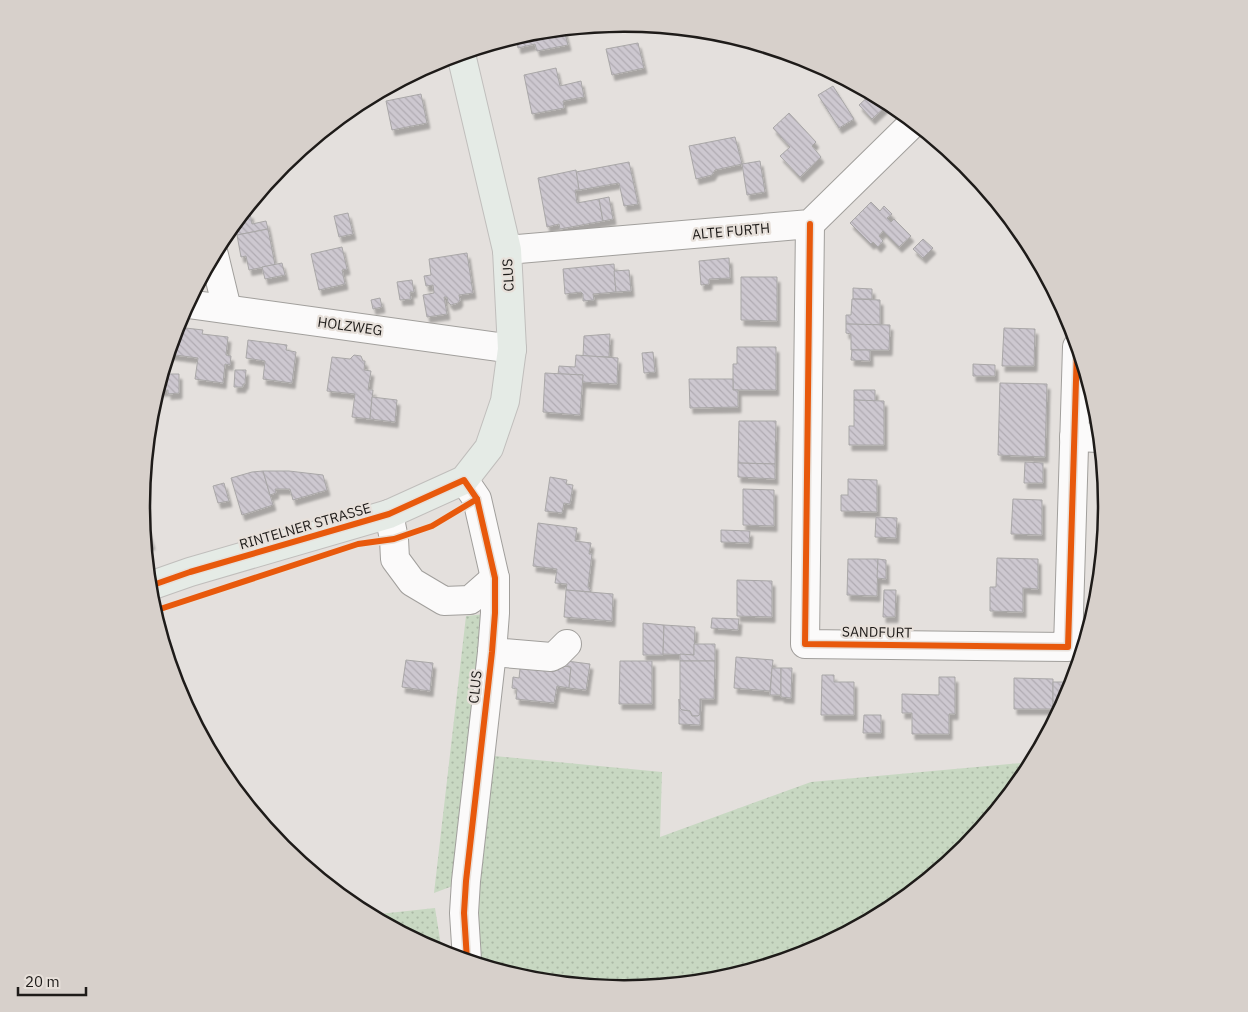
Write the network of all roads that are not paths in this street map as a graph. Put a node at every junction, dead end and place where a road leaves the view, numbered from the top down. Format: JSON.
{"nodes":[{"id":1,"x":463,"y":62,"type":"edge"},
{"id":2,"x":908,"y":127,"type":"edge"},
{"id":3,"x":810,"y":224,"type":"junction"},
{"id":4,"x":507,"y":250,"type":"junction"},
{"id":5,"x":216,"y":265,"type":"edge"},
{"id":6,"x":196,"y":305,"type":"edge"},
{"id":7,"x":227,"y":309,"type":"junction"},
{"id":8,"x":512,"y":349,"type":"junction"},
{"id":9,"x":1081,"y":383,"type":"edge"},
{"id":10,"x":1087,"y":438,"type":"edge"},
{"id":11,"x":464,"y":480,"type":"junction"},
{"id":12,"x":389,"y":514,"type":"junction"},
{"id":13,"x":495,"y":578,"type":"junction"},
{"id":14,"x":158,"y":583,"type":"edge"},
{"id":15,"x":567,"y":644,"type":"dead end"},
{"id":16,"x":492,"y":652,"type":"junction"},
{"id":17,"x":467,"y":952,"type":"edge"}],
"edges":[{"from":1,"to":4,"type":"main road","name":"CLUS"},
{"from":2,"to":3,"type":"street"},
{"from":3,"to":4,"type":"street","name":"ALTE FURTH"},
{"from":3,"to":10,"type":"street","name":"SANDFURT"},
{"from":4,"to":8,"type":"main road","name":"CLUS"},
{"from":5,"to":7,"type":"street"},
{"from":6,"to":7,"type":"street","name":"HOLZWEG"},
{"from":7,"to":8,"type":"street","name":"HOLZWEG"},
{"from":8,"to":11,"type":"main road","name":"CLUS"},
{"from":9,"to":10,"type":"street","name":"SANDFURT"},
{"from":11,"to":12,"type":"main road","name":"RINTELNER STRASSE"},
{"from":11,"to":13,"type":"street","name":"CLUS"},
{"from":12,"to":13,"type":"street"},
{"from":12,"to":14,"type":"main road","name":"RINTELNER STRASSE"},
{"from":13,"to":16,"type":"street","name":"CLUS"},
{"from":15,"to":16,"type":"street"},
{"from":16,"to":17,"type":"street","name":"CLUS"}]}
